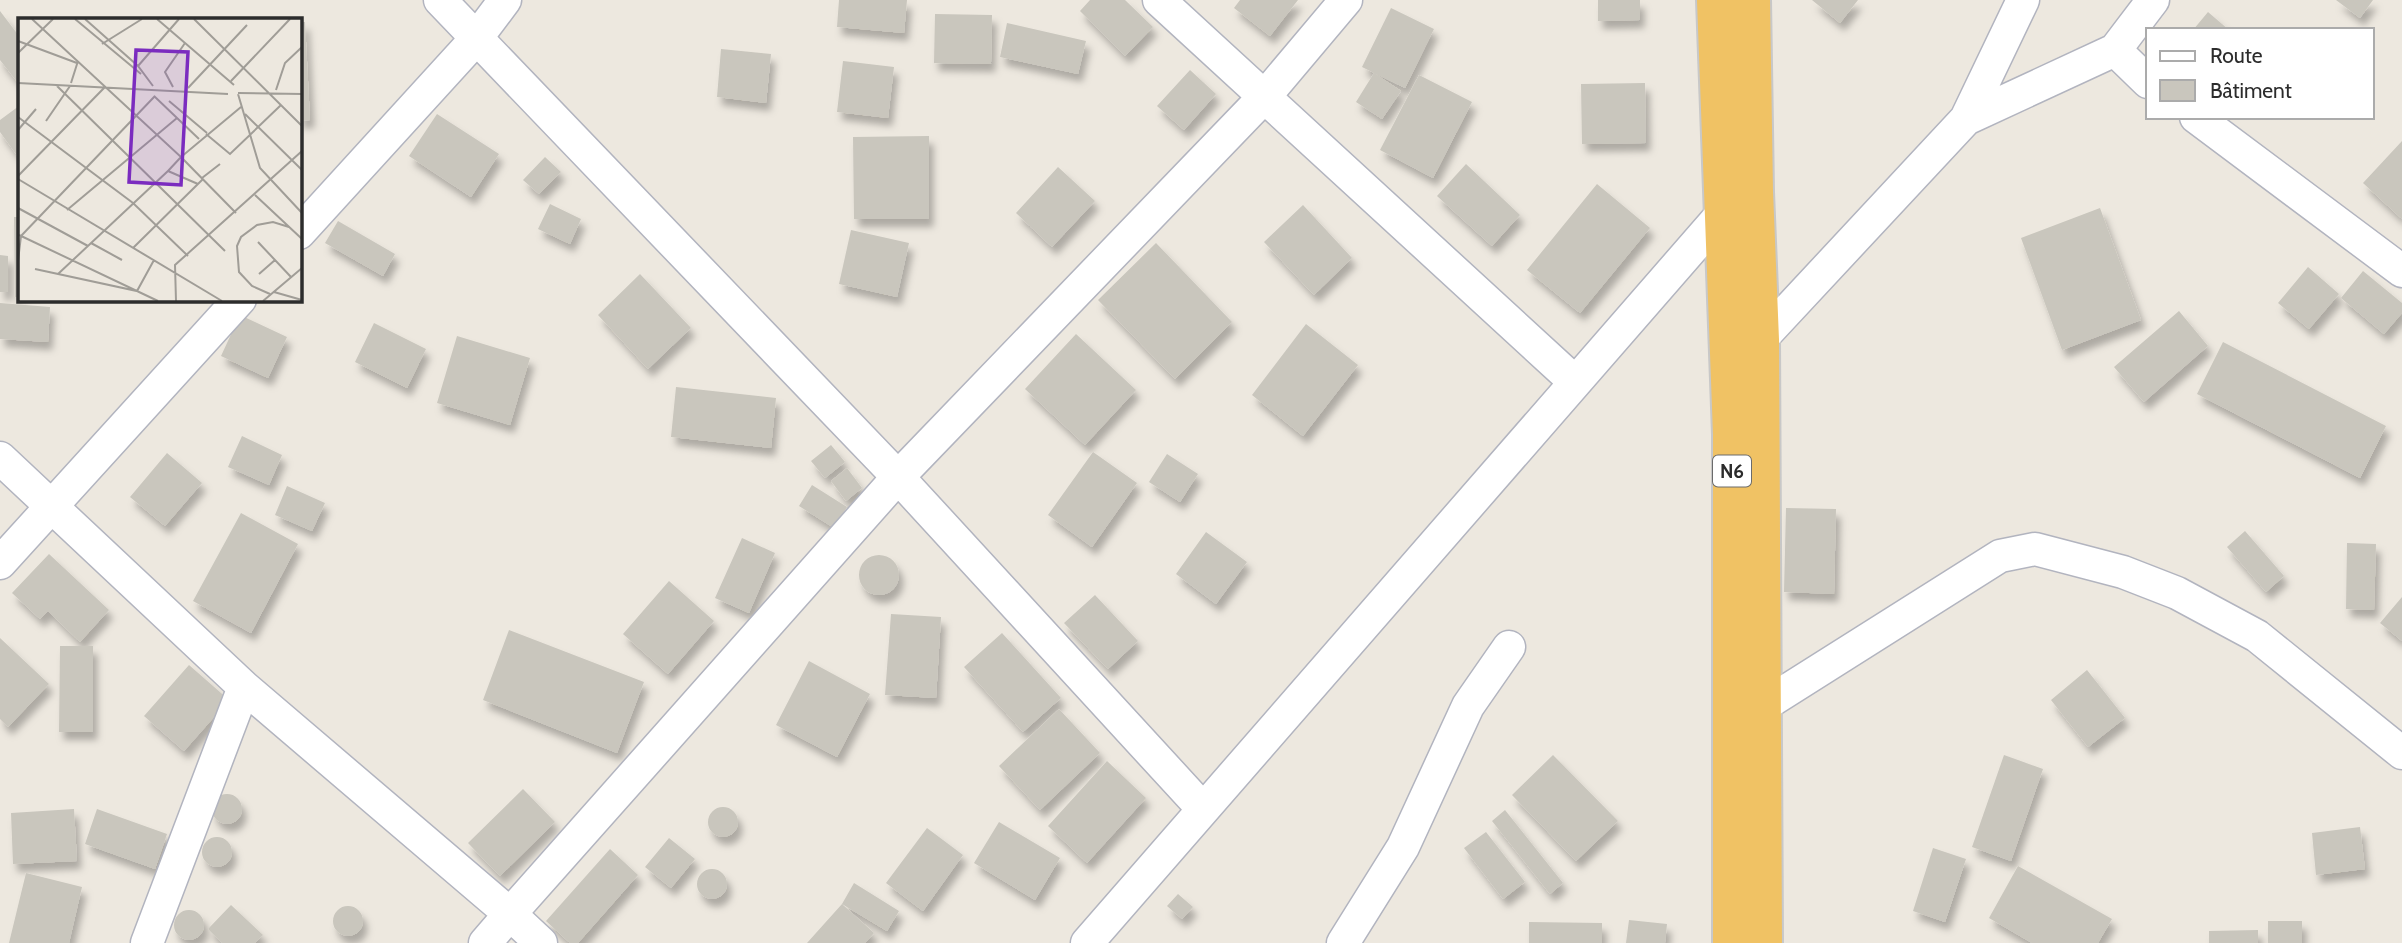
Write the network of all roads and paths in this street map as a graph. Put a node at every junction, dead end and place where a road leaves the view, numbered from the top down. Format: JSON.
{"nodes":[{"id":1,"x":440,"y":0,"type":"edge"},
{"id":2,"x":505,"y":0,"type":"edge"},
{"id":3,"x":1159,"y":0,"type":"edge"},
{"id":4,"x":1346,"y":0,"type":"edge"},
{"id":5,"x":1716,"y":0,"type":"edge"},
{"id":6,"x":1751,"y":0,"type":"edge"},
{"id":7,"x":2023,"y":0,"type":"edge"},
{"id":8,"x":2153,"y":0,"type":"edge"},
{"id":9,"x":475,"y":40,"type":"junction"},
{"id":10,"x":2115,"y":50,"type":"junction"},
{"id":11,"x":2146,"y":80,"type":"edge"},
{"id":12,"x":1266,"y":95,"type":"junction"},
{"id":13,"x":1966,"y":118,"type":"junction"},
{"id":14,"x":2199,"y":119,"type":"edge"},
{"id":15,"x":1754,"y":192,"type":"junction"},
{"id":16,"x":1722,"y":214,"type":"junction"},
{"id":17,"x":301,"y":231,"type":"edge"},
{"id":18,"x":2402,"y":271,"type":"edge"},
{"id":19,"x":238,"y":301,"type":"edge"},
{"id":20,"x":1760,"y":340,"type":"junction"},
{"id":21,"x":1575,"y":382,"type":"junction"},
{"id":22,"x":0,"y":458,"type":"edge"},
{"id":23,"x":898,"y":477,"type":"junction"},
{"id":24,"x":51,"y":508,"type":"junction"},
{"id":25,"x":0,"y":563,"type":"edge"},
{"id":26,"x":1509,"y":647,"type":"dead end"},
{"id":27,"x":244,"y":687,"type":"junction"},
{"id":28,"x":1761,"y":707,"type":"junction"},
{"id":29,"x":2402,"y":753,"type":"edge"},
{"id":30,"x":1203,"y":809,"type":"junction"},
{"id":31,"x":510,"y":914,"type":"junction"},
{"id":32,"x":147,"y":943,"type":"edge"},
{"id":33,"x":485,"y":943,"type":"edge"},
{"id":34,"x":541,"y":943,"type":"edge"},
{"id":35,"x":1087,"y":943,"type":"edge"},
{"id":36,"x":1343,"y":943,"type":"edge"},
{"id":37,"x":1732,"y":943,"type":"edge"},
{"id":38,"x":1763,"y":943,"type":"edge"}],
"edges":[{"from":1,"to":9,"type":"street"},
{"from":2,"to":9,"type":"street"},
{"from":3,"to":12,"type":"street"},
{"from":4,"to":12,"type":"street"},
{"from":5,"to":16,"type":"highway","number":"N6"},
{"from":6,"to":15,"type":"highway","number":"N6"},
{"from":7,"to":13,"type":"street"},
{"from":8,"to":10,"type":"street"},
{"from":9,"to":17,"type":"street"},
{"from":9,"to":23,"type":"street"},
{"from":10,"to":11,"type":"street"},
{"from":10,"to":13,"type":"street"},
{"from":12,"to":21,"type":"street"},
{"from":12,"to":23,"type":"street"},
{"from":13,"to":20,"type":"street"},
{"from":14,"to":18,"type":"street"},
{"from":15,"to":16,"type":"street"},
{"from":15,"to":20,"type":"highway","number":"N6"},
{"from":16,"to":21,"type":"street"},
{"from":16,"to":37,"type":"highway","number":"N6"},
{"from":19,"to":24,"type":"street"},
{"from":20,"to":28,"type":"highway","number":"N6"},
{"from":21,"to":30,"type":"street"},
{"from":22,"to":24,"type":"street"},
{"from":23,"to":30,"type":"street"},
{"from":23,"to":31,"type":"street"},
{"from":24,"to":25,"type":"street"},
{"from":24,"to":27,"type":"street"},
{"from":26,"to":36,"type":"street"},
{"from":27,"to":31,"type":"street"},
{"from":27,"to":32,"type":"street"},
{"from":28,"to":29,"type":"street"},
{"from":28,"to":38,"type":"highway","number":"N6"},
{"from":30,"to":35,"type":"street"},
{"from":31,"to":33,"type":"street"},
{"from":31,"to":34,"type":"street"}]}
